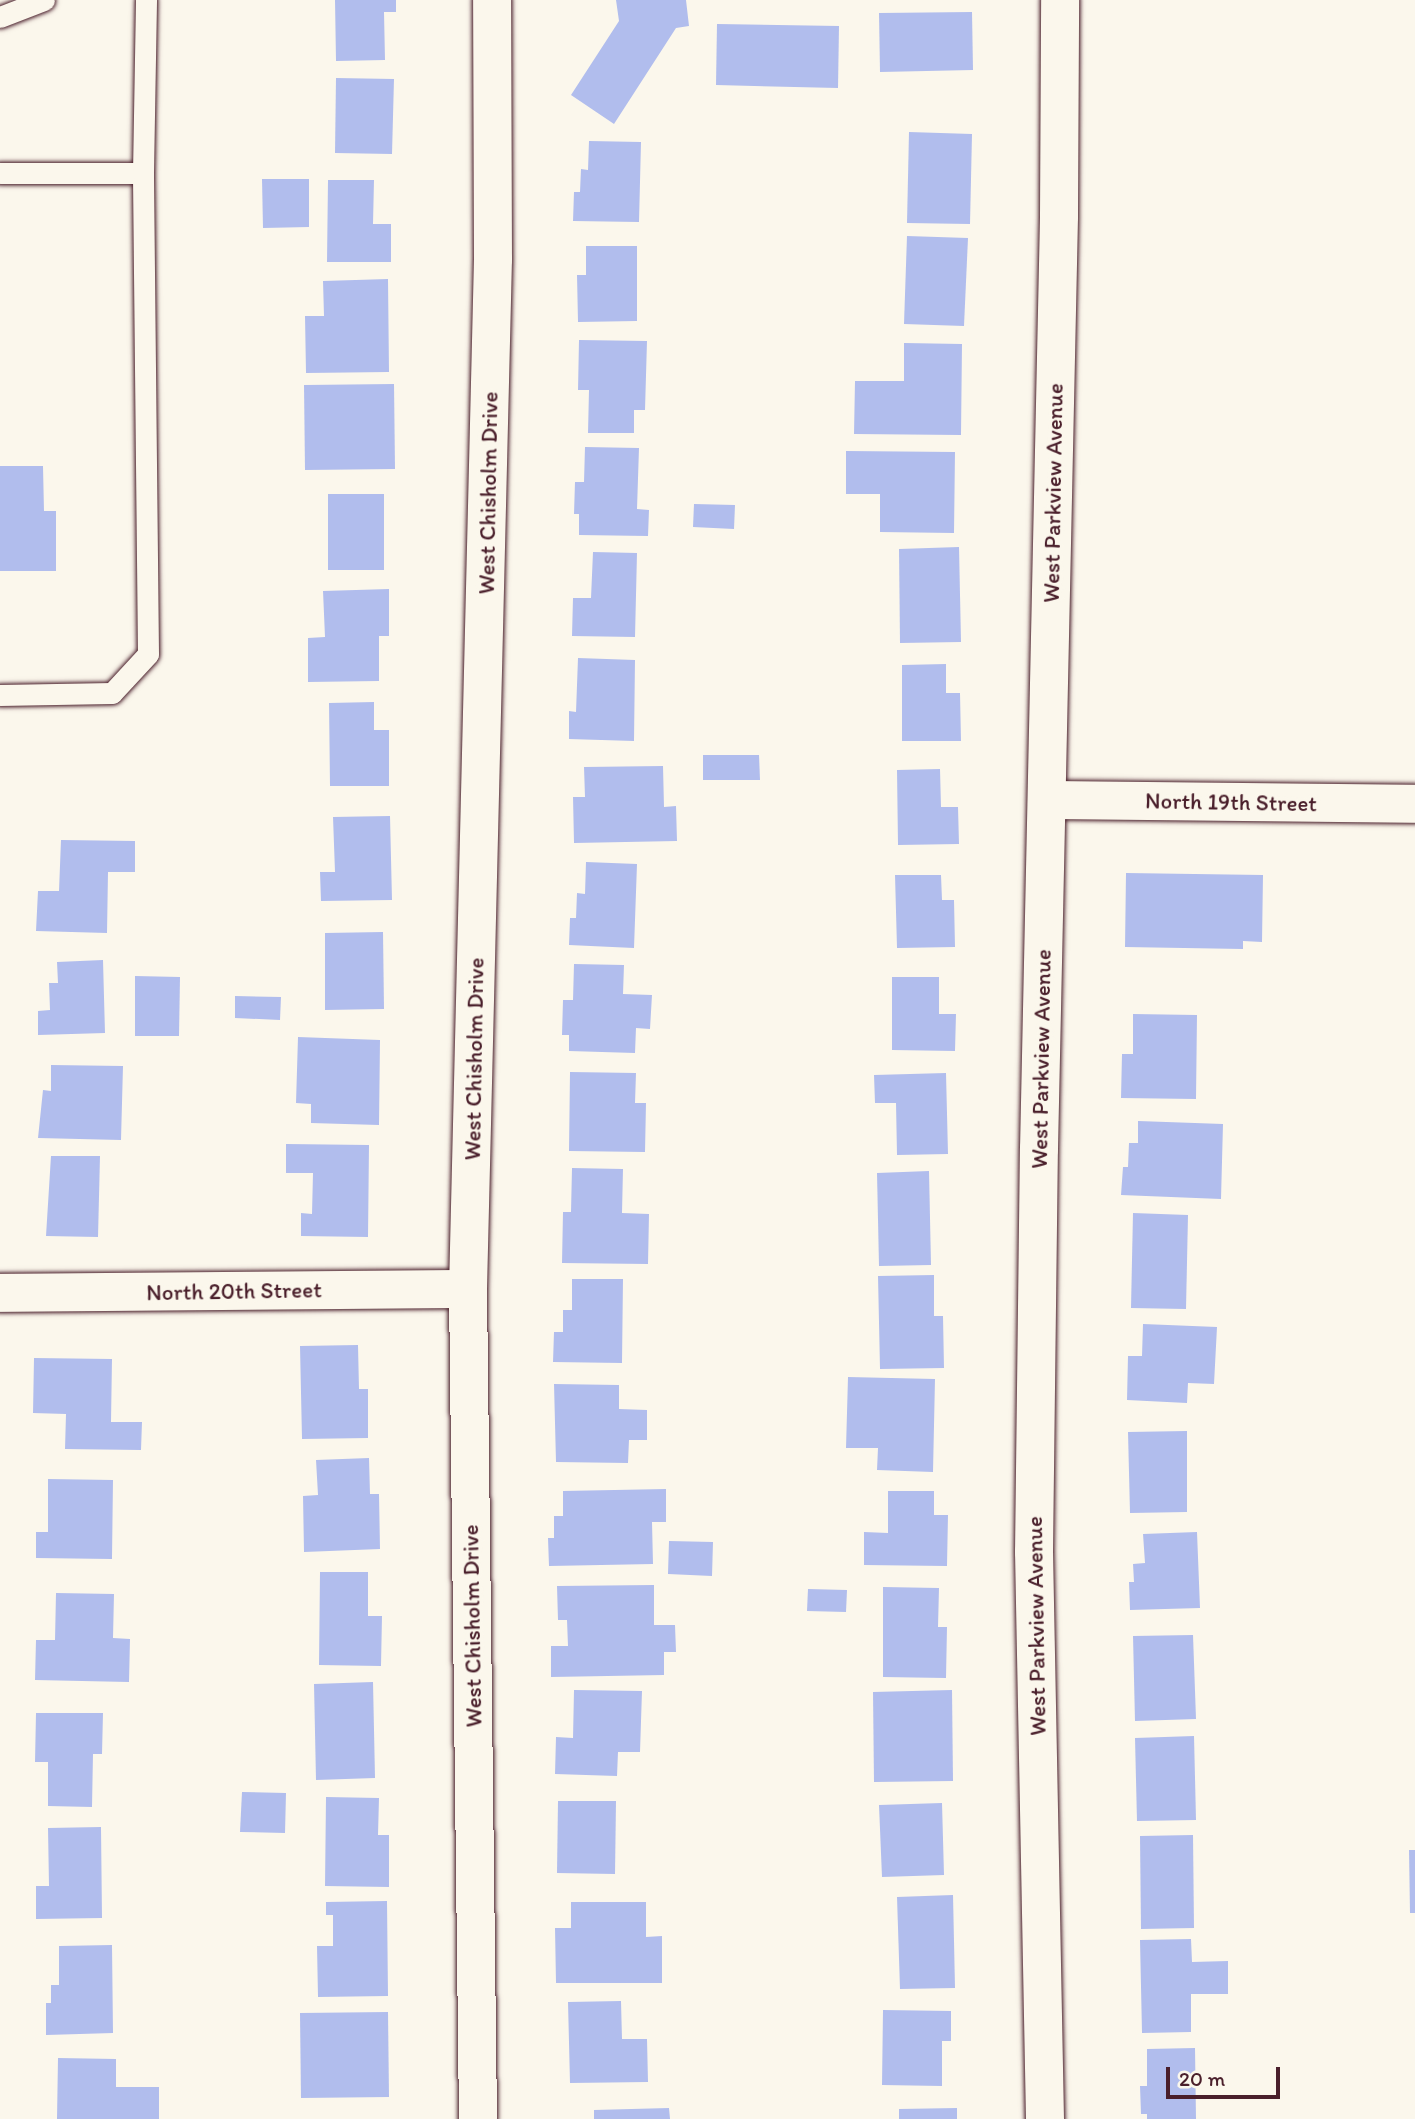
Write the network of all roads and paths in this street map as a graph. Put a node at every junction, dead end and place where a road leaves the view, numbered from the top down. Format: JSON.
{"nodes":[{"id":1,"x":44,"y":0,"type":"edge"},
{"id":2,"x":146,"y":0,"type":"edge"},
{"id":3,"x":492,"y":0,"type":"edge"},
{"id":4,"x":1060,"y":0,"type":"edge"},
{"id":5,"x":0,"y":17,"type":"edge"},
{"id":6,"x":0,"y":173,"type":"edge"},
{"id":7,"x":143,"y":173,"type":"junction"},
{"id":8,"x":0,"y":695,"type":"edge"},
{"id":9,"x":1047,"y":800,"type":"junction"},
{"id":10,"x":1415,"y":804,"type":"edge"},
{"id":11,"x":468,"y":1289,"type":"junction"},
{"id":12,"x":0,"y":1293,"type":"edge"},
{"id":13,"x":478,"y":2119,"type":"edge"},
{"id":14,"x":1045,"y":2119,"type":"edge"}],
"edges":[{"from":1,"to":5,"type":"lane"},
{"from":2,"to":7,"type":"lane"},
{"from":3,"to":11,"type":"street","name":"West Chisholm Drive"},
{"from":4,"to":9,"type":"street","name":"West Parkview Avenue"},
{"from":6,"to":7,"type":"lane"},
{"from":7,"to":8,"type":"lane"},
{"from":9,"to":10,"type":"street","name":"North 19th Street"},
{"from":9,"to":14,"type":"street","name":"West Parkview Avenue"},
{"from":11,"to":12,"type":"street","name":"North 20th Street"},
{"from":11,"to":13,"type":"street","name":"West Chisholm Drive"}]}
